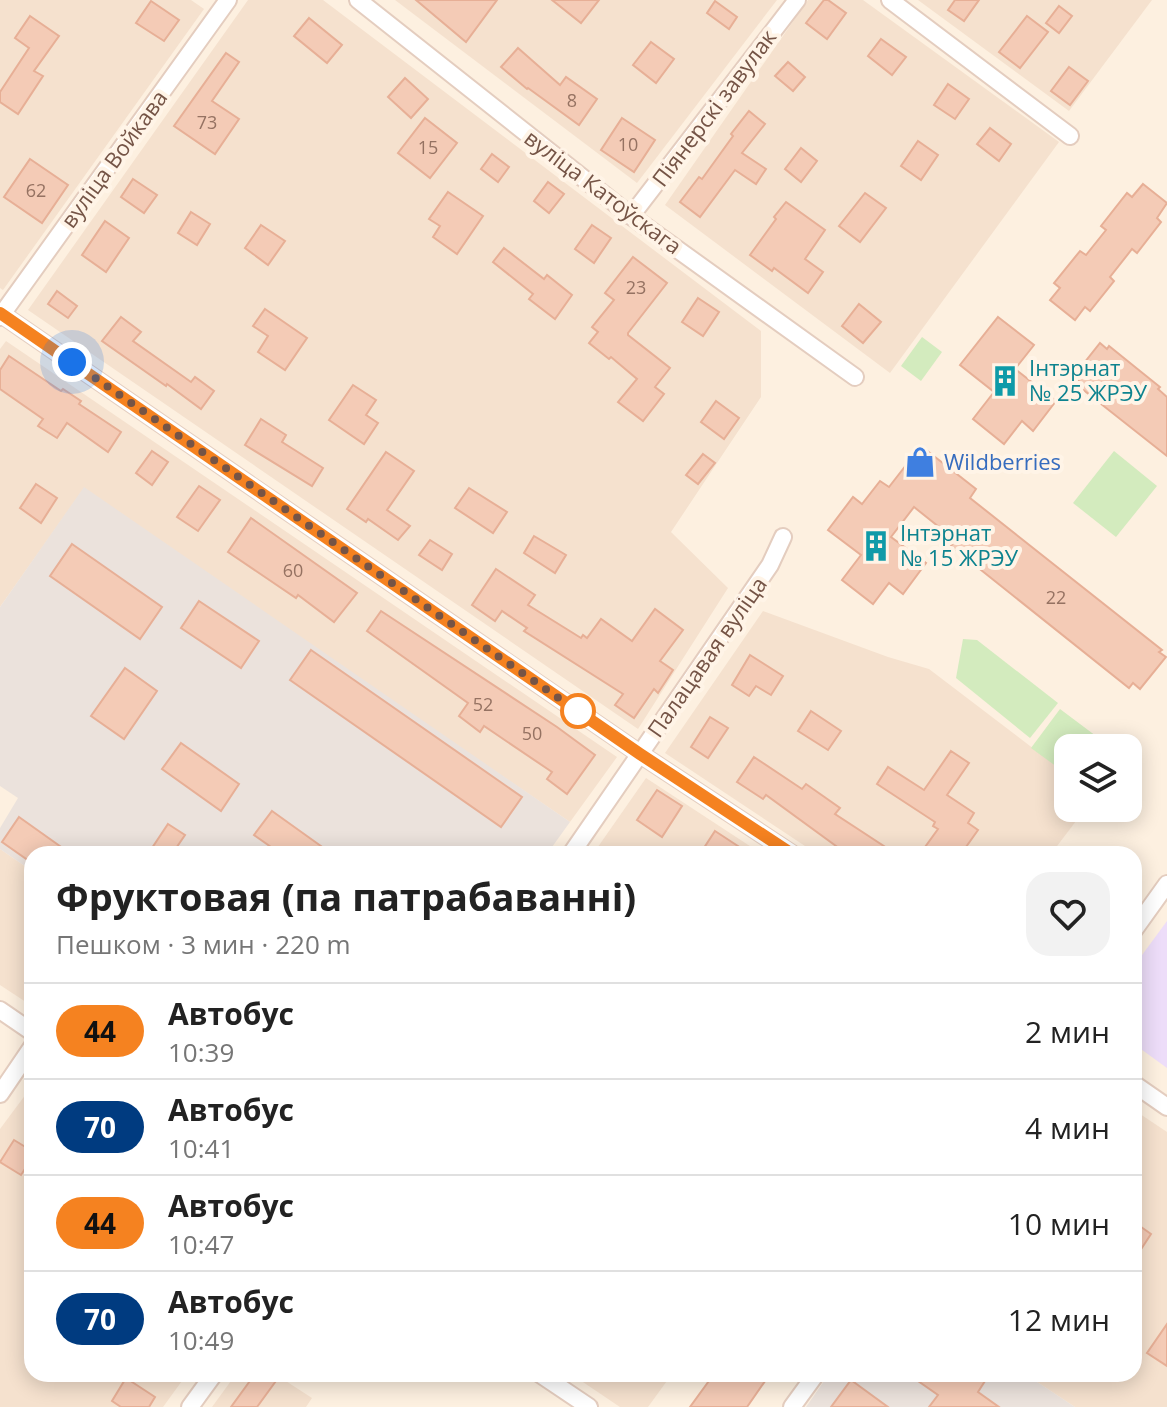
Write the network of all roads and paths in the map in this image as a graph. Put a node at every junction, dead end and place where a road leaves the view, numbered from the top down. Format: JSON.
{"nodes":[{"id":1,"x":228,"y":0,"type":"edge"},
{"id":2,"x":358,"y":0,"type":"edge"},
{"id":3,"x":797,"y":0,"type":"edge"},
{"id":4,"x":890,"y":0,"type":"edge"},
{"id":5,"x":1070,"y":136,"type":"dead end"},
{"id":6,"x":631,"y":216,"type":"junction"},
{"id":7,"x":1,"y":315,"type":"edge"},
{"id":8,"x":855,"y":377,"type":"dead end"},
{"id":9,"x":783,"y":537,"type":"dead end"},
{"id":10,"x":640,"y":754,"type":"junction"},
{"id":11,"x":577,"y":846,"type":"edge"},
{"id":12,"x":780,"y":846,"type":"edge"},
{"id":13,"x":1167,"y":884,"type":"edge"},
{"id":14,"x":1142,"y":919,"type":"edge"},
{"id":15,"x":0,"y":1010,"type":"edge"},
{"id":16,"x":24,"y":1026,"type":"edge"},
{"id":17,"x":24,"y":1059,"type":"edge"},
{"id":18,"x":1142,"y":1090,"type":"edge"},
{"id":19,"x":0,"y":1094,"type":"edge"},
{"id":20,"x":1167,"y":1107,"type":"edge"},
{"id":21,"x":208,"y":1382,"type":"edge"},
{"id":22,"x":552,"y":1382,"type":"edge"},
{"id":23,"x":810,"y":1382,"type":"edge"},
{"id":24,"x":190,"y":1407,"type":"edge"},
{"id":25,"x":589,"y":1407,"type":"edge"},
{"id":26,"x":792,"y":1407,"type":"edge"}],
"edges":[{"from":1,"to":7,"type":"street","name":"вуліца Войкава"},
{"from":2,"to":6,"type":"street","name":"вуліца Катоўскага"},
{"from":3,"to":6,"type":"street","name":"Піянерскі завулак"},
{"from":4,"to":5,"type":"street"},
{"from":6,"to":8,"type":"street","name":"вуліца Катоўскага"},
{"from":7,"to":10,"type":"street"},
{"from":9,"to":10,"type":"street","name":"Палацавая вуліца"},
{"from":10,"to":11,"type":"street","name":"Палацавая вуліца"},
{"from":10,"to":12,"type":"street"},
{"from":13,"to":14,"type":"street"},
{"from":15,"to":16,"type":"street"},
{"from":17,"to":19,"type":"street"},
{"from":18,"to":20,"type":"street"},
{"from":21,"to":24,"type":"street"},
{"from":22,"to":25,"type":"street"},
{"from":23,"to":26,"type":"street"}]}
